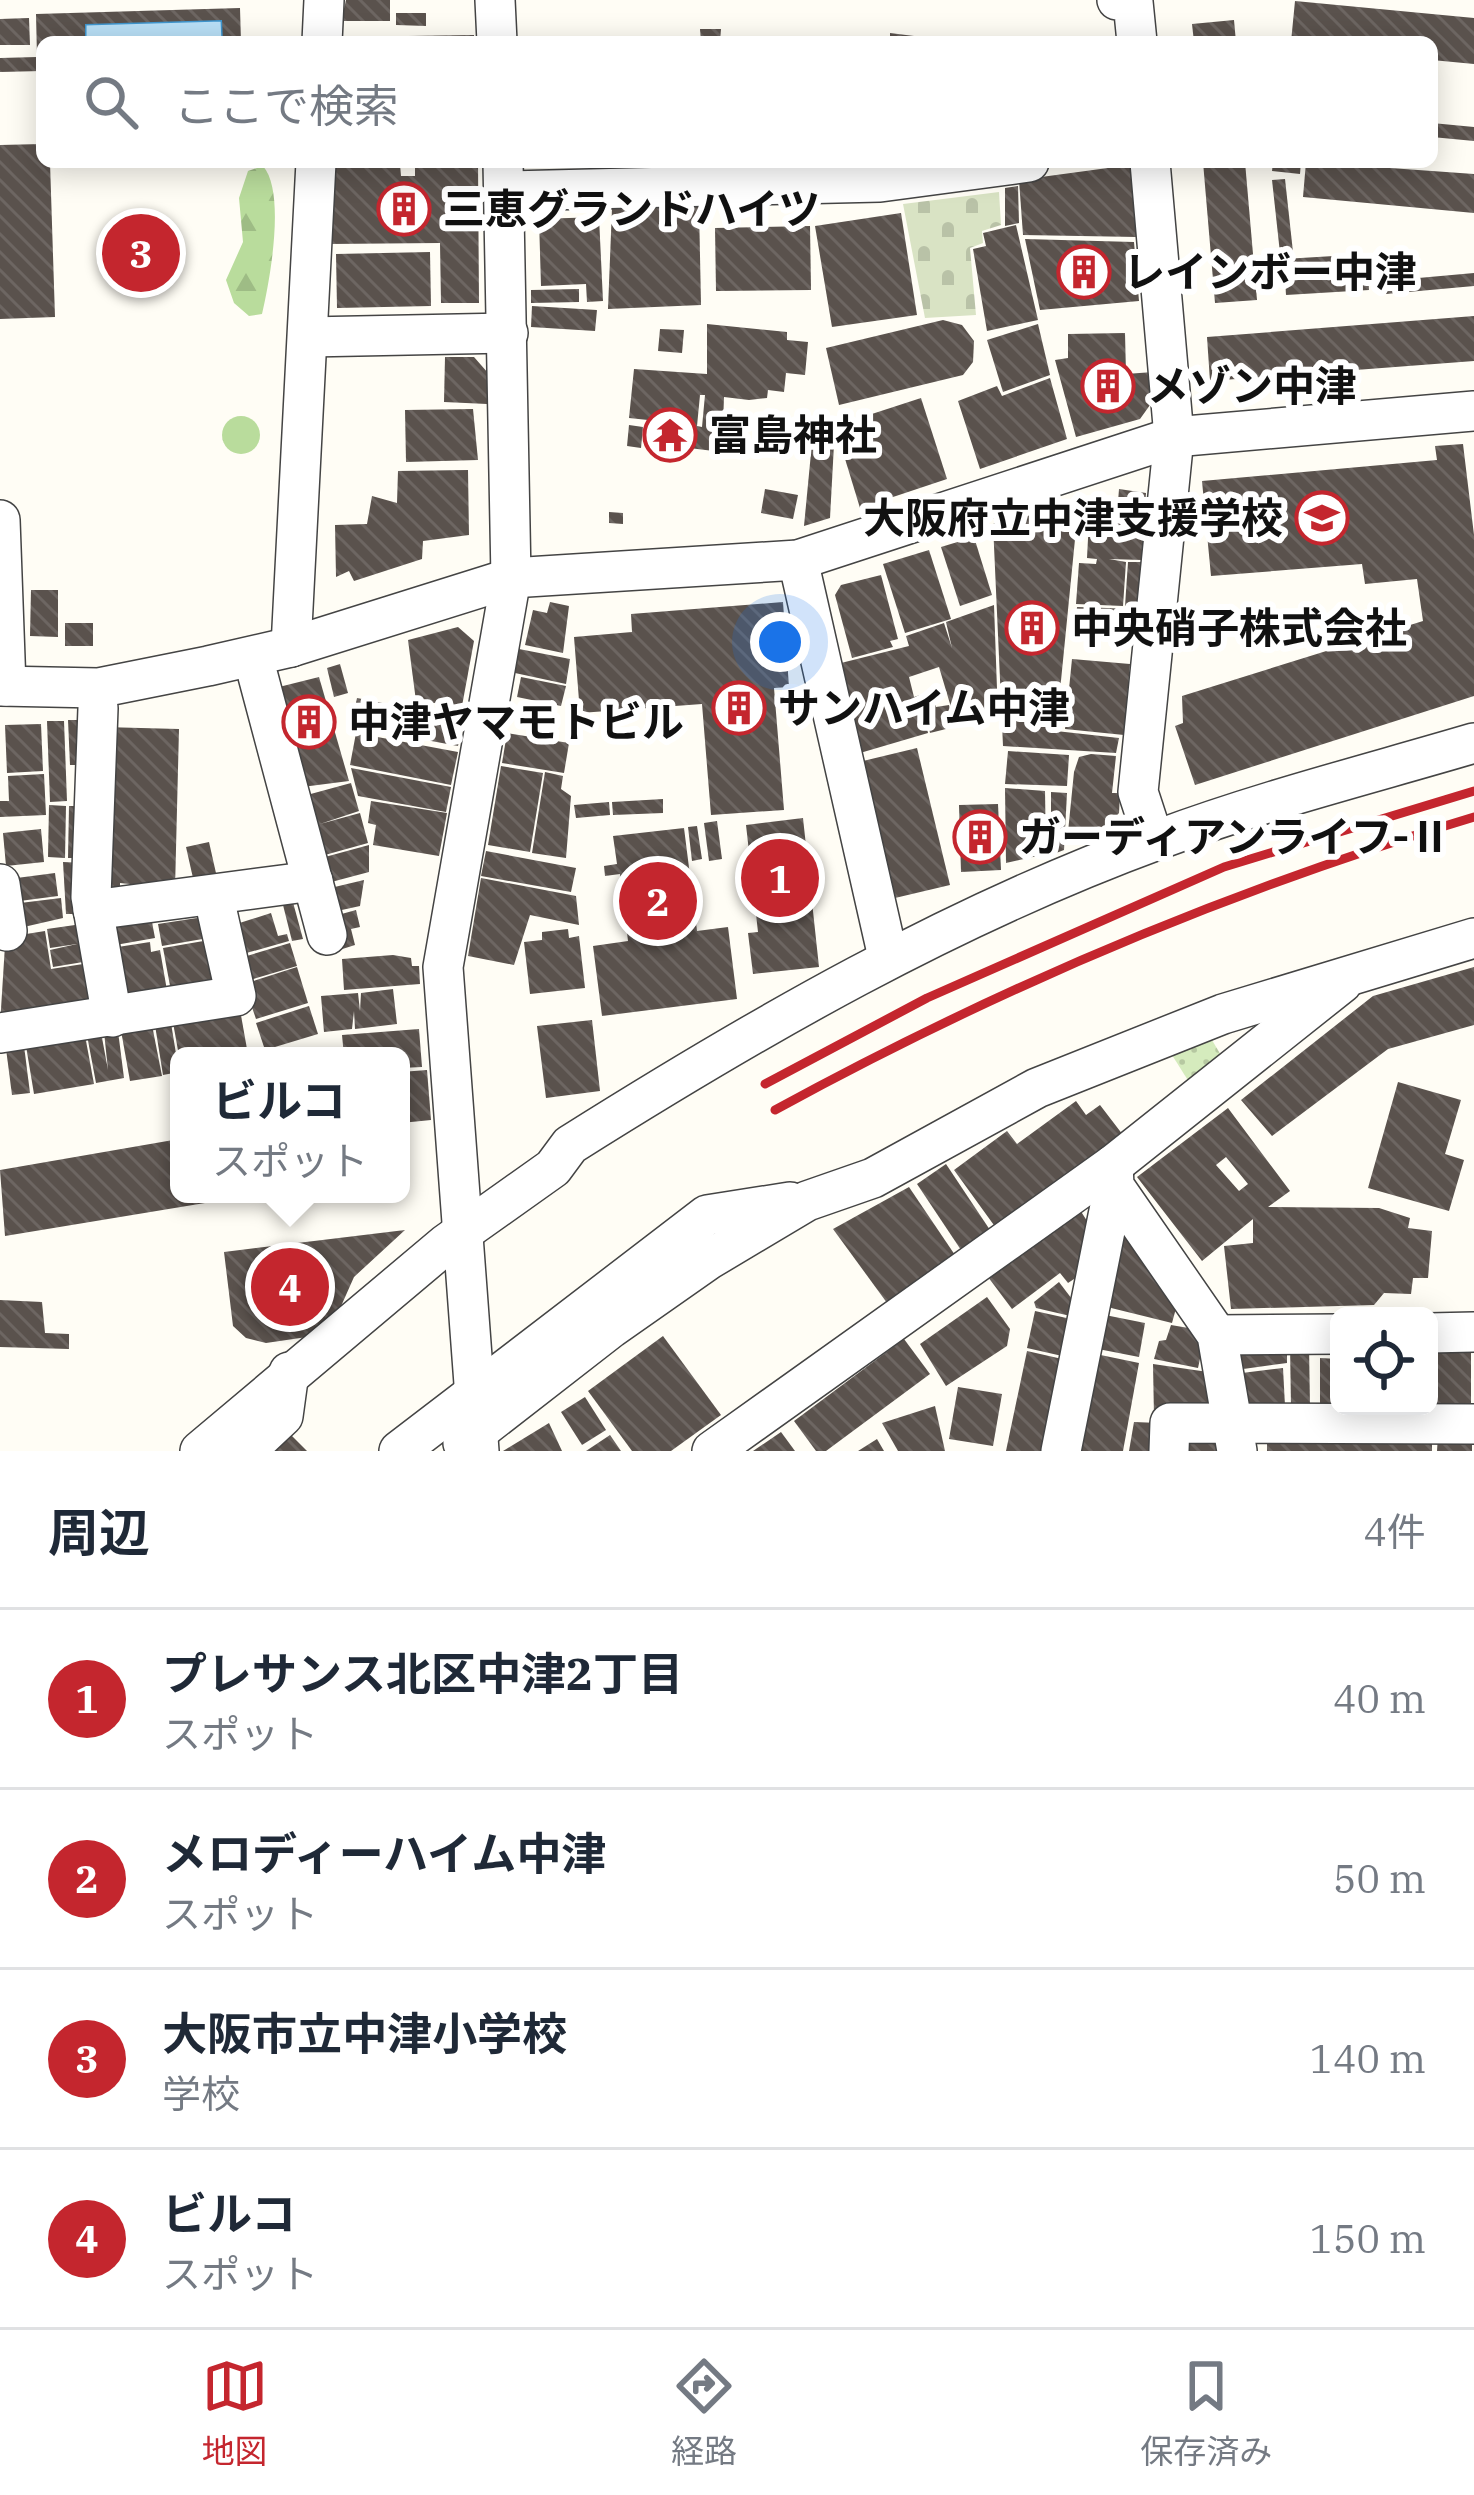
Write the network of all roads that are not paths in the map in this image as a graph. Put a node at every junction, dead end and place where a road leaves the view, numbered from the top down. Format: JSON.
{"nodes":[{"id":1,"x":324,"y":0,"type":"edge"},
{"id":2,"x":495,"y":0,"type":"edge"},
{"id":3,"x":1125,"y":1,"type":"edge"},
{"id":4,"x":322,"y":36,"type":"edge"},
{"id":5,"x":497,"y":36,"type":"edge"},
{"id":6,"x":1135,"y":36,"type":"edge"},
{"id":7,"x":316,"y":168,"type":"edge"},
{"id":8,"x":984,"y":168,"type":"edge"},
{"id":9,"x":1151,"y":168,"type":"edge"},
{"id":10,"x":504,"y":176,"type":"edge"},
{"id":11,"x":508,"y":333,"type":"junction"},
{"id":12,"x":308,"y":337,"type":"junction"},
{"id":13,"x":1474,"y":412,"type":"edge"},
{"id":14,"x":1174,"y":436,"type":"junction"},
{"id":15,"x":0,"y":520,"type":"edge"},
{"id":16,"x":798,"y":560,"type":"junction"},
{"id":17,"x":511,"y":578,"type":"junction"},
{"id":18,"x":291,"y":647,"type":"junction"},
{"id":19,"x":258,"y":676,"type":"dead end"},
{"id":20,"x":3,"y":686,"type":"edge"},
{"id":21,"x":98,"y":708,"type":"dead end"},
{"id":22,"x":1474,"y":743,"type":"edge"},
{"id":23,"x":1154,"y":841,"type":"junction"},
{"id":24,"x":313,"y":881,"type":"junction"},
{"id":25,"x":0,"y":884,"type":"edge"},
{"id":26,"x":214,"y":898,"type":"junction"},
{"id":27,"x":94,"y":910,"type":"junction"},
{"id":28,"x":7,"y":932,"type":"dead end"},
{"id":29,"x":327,"y":935,"type":"dead end"},
{"id":30,"x":1474,"y":938,"type":"edge"},
{"id":31,"x":888,"y":957,"type":"junction"},
{"id":32,"x":1360,"y":968,"type":"junction"},
{"id":33,"x":112,"y":1017,"type":"junction"},
{"id":34,"x":0,"y":1033,"type":"edge"},
{"id":35,"x":1113,"y":1176,"type":"junction"},
{"id":36,"x":807,"y":1201,"type":"junction"},
{"id":37,"x":465,"y":1229,"type":"junction"},
{"id":38,"x":1474,"y":1332,"type":"edge"},
{"id":39,"x":1438,"y":1333,"type":"edge"},
{"id":40,"x":1330,"y":1334,"type":"edge"},
{"id":41,"x":1217,"y":1335,"type":"junction"},
{"id":42,"x":289,"y":1372,"type":"junction"},
{"id":43,"x":476,"y":1389,"type":"junction"},
{"id":44,"x":1474,"y":1424,"type":"edge"},
{"id":45,"x":1235,"y":1436,"type":"edge"},
{"id":46,"x":470,"y":1444,"type":"edge"},
{"id":47,"x":200,"y":1451,"type":"edge"},
{"id":48,"x":246,"y":1451,"type":"edge"},
{"id":49,"x":398,"y":1451,"type":"edge"},
{"id":50,"x":712,"y":1451,"type":"edge"},
{"id":51,"x":1061,"y":1451,"type":"edge"},
{"id":52,"x":1169,"y":1451,"type":"edge"}],
"edges":[{"from":1,"to":4,"type":"street"},
{"from":2,"to":5,"type":"street"},
{"from":3,"to":6,"type":"street"},
{"from":7,"to":12,"type":"street"},
{"from":8,"to":10,"type":"street"},
{"from":9,"to":14,"type":"street"},
{"from":10,"to":11,"type":"street"},
{"from":11,"to":12,"type":"street"},
{"from":11,"to":17,"type":"street"},
{"from":12,"to":18,"type":"street"},
{"from":13,"to":14,"type":"street"},
{"from":14,"to":16,"type":"street"},
{"from":14,"to":23,"type":"street"},
{"from":15,"to":20,"type":"street"},
{"from":16,"to":17,"type":"street"},
{"from":16,"to":31,"type":"street"},
{"from":17,"to":18,"type":"street"},
{"from":17,"to":37,"type":"street"},
{"from":18,"to":20,"type":"street"},
{"from":19,"to":24,"type":"street"},
{"from":21,"to":27,"type":"street"},
{"from":22,"to":23,"type":"street"},
{"from":23,"to":31,"type":"street"},
{"from":24,"to":26,"type":"street"},
{"from":24,"to":29,"type":"street"},
{"from":25,"to":28,"type":"street"},
{"from":26,"to":27,"type":"street"},
{"from":26,"to":33,"type":"street"},
{"from":27,"to":33,"type":"street"},
{"from":30,"to":32,"type":"street"},
{"from":31,"to":37,"type":"street"},
{"from":32,"to":35,"type":"street"},
{"from":32,"to":36,"type":"street"},
{"from":33,"to":34,"type":"street"},
{"from":35,"to":41,"type":"street"},
{"from":35,"to":50,"type":"street"},
{"from":35,"to":51,"type":"street"},
{"from":36,"to":43,"type":"street"},
{"from":36,"to":46,"type":"street"},
{"from":37,"to":42,"type":"street"},
{"from":37,"to":43,"type":"street"},
{"from":38,"to":39,"type":"street"},
{"from":40,"to":41,"type":"street"},
{"from":41,"to":45,"type":"street"},
{"from":42,"to":47,"type":"street"},
{"from":42,"to":48,"type":"street"},
{"from":43,"to":46,"type":"street"},
{"from":43,"to":49,"type":"street"},
{"from":44,"to":45,"type":"street"},
{"from":45,"to":52,"type":"street"}]}
